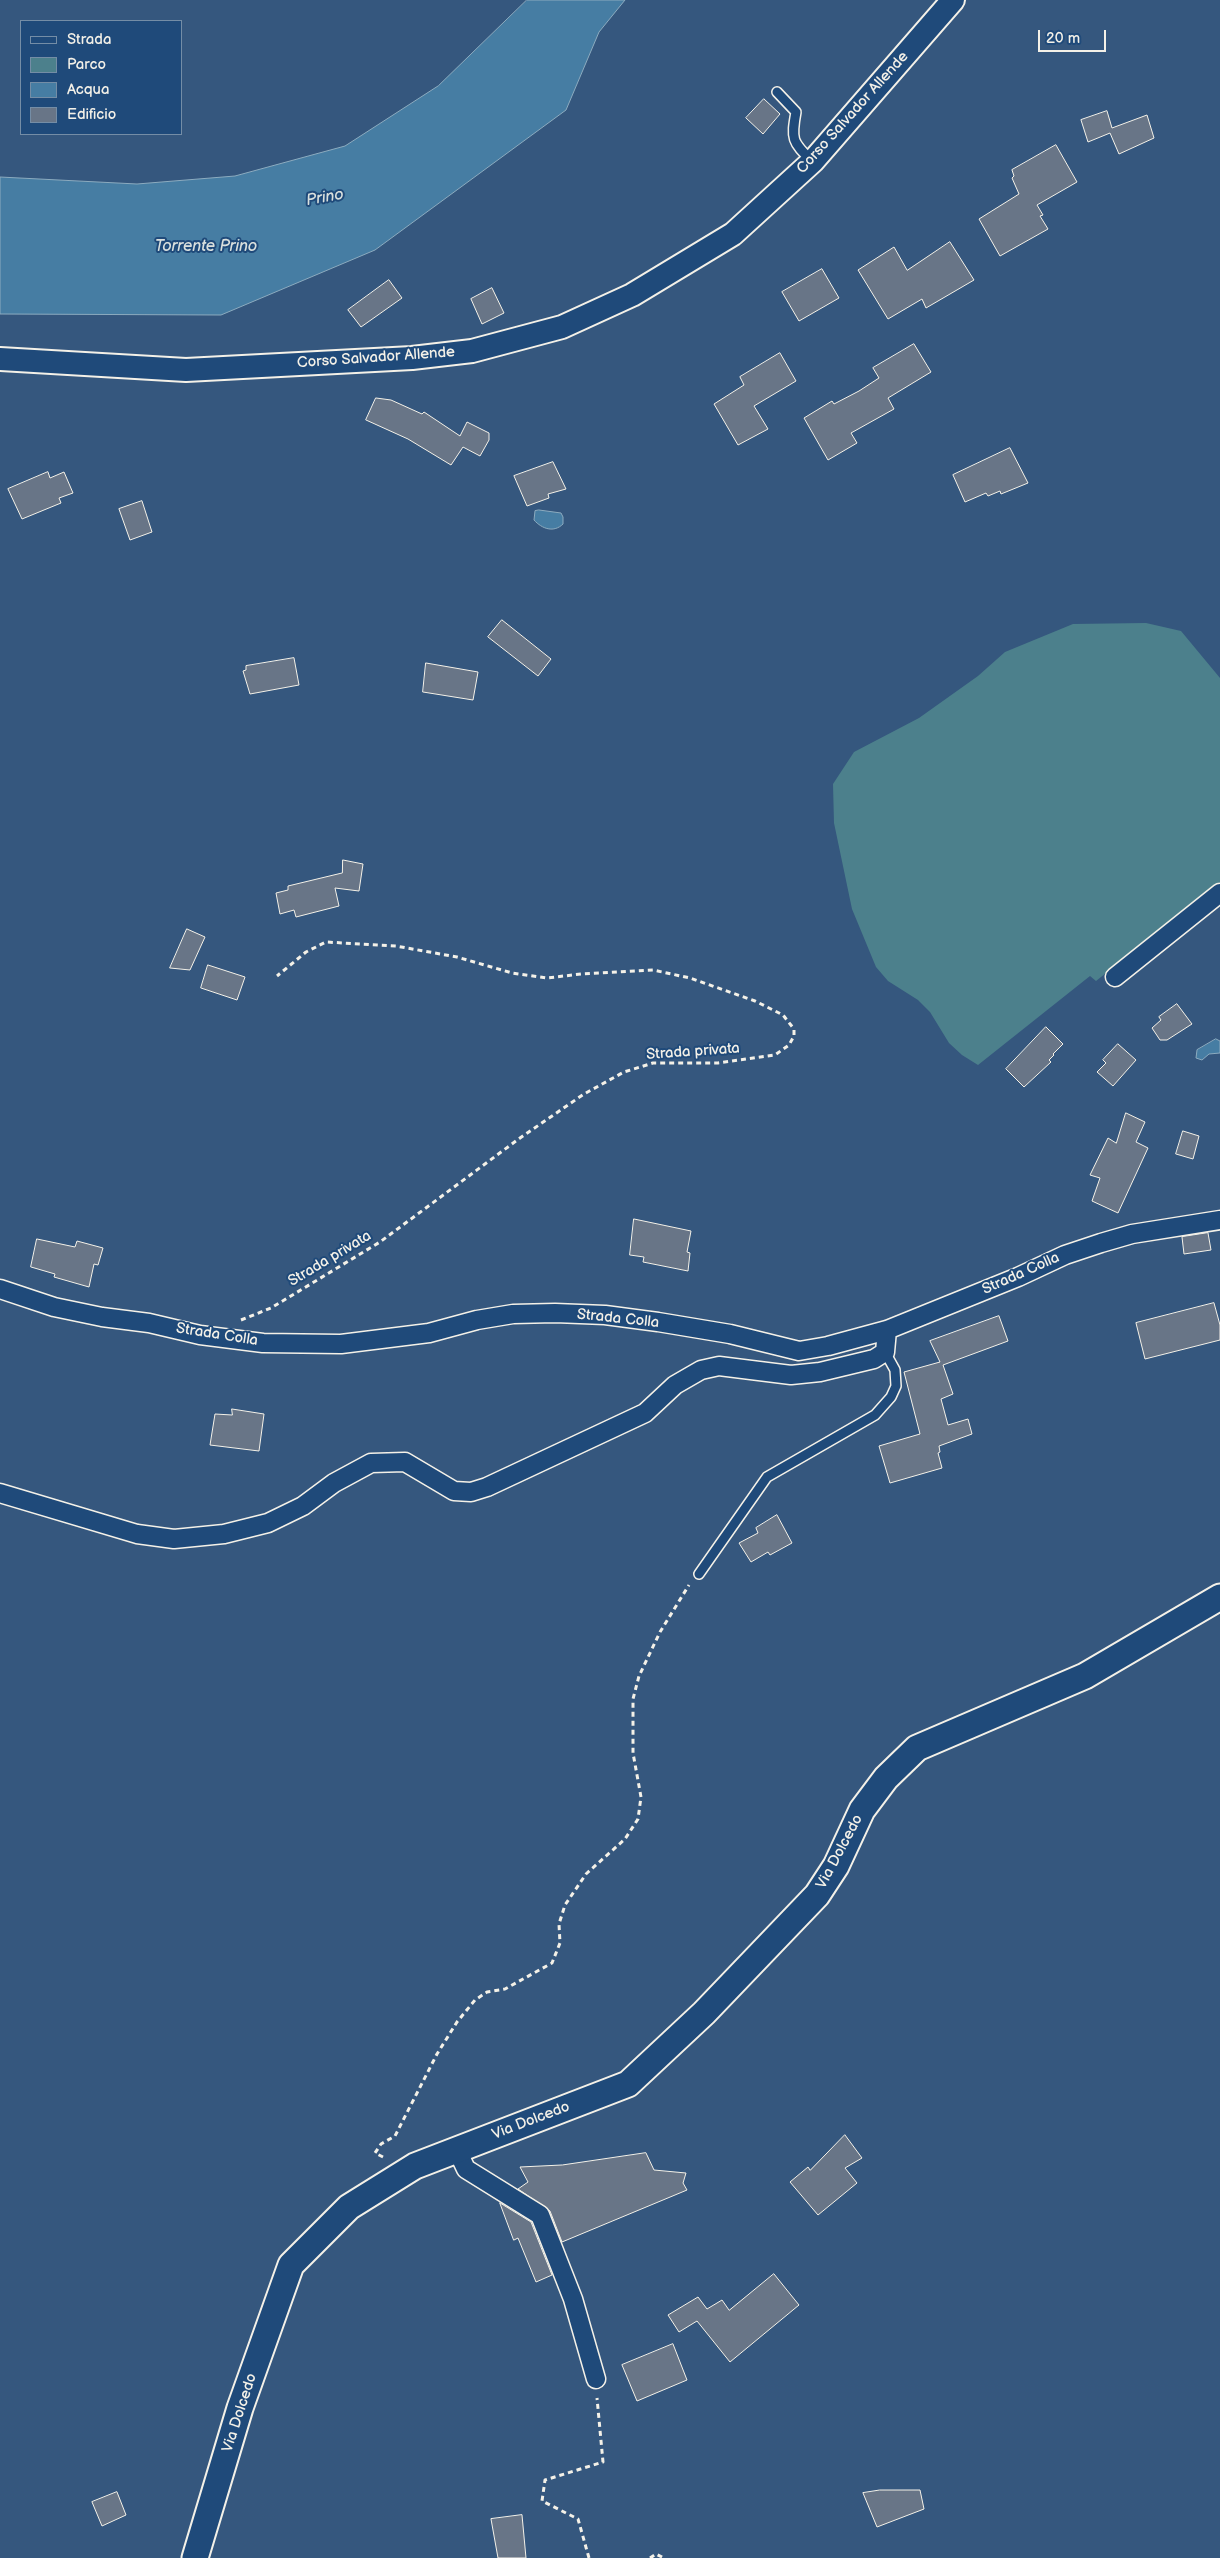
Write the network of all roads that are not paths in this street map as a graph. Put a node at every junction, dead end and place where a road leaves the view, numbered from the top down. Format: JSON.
{"nodes":[{"id":1,"x":953,"y":0,"type":"edge"},
{"id":2,"x":777,"y":92,"type":"dead end"},
{"id":3,"x":813,"y":161,"type":"junction"},
{"id":4,"x":0,"y":359,"type":"edge"},
{"id":5,"x":1220,"y":893,"type":"edge"},
{"id":6,"x":1115,"y":977,"type":"dead end"},
{"id":7,"x":1220,"y":1220,"type":"edge"},
{"id":8,"x":0,"y":1289,"type":"edge"},
{"id":9,"x":887,"y":1330,"type":"junction"},
{"id":10,"x":885,"y":1352,"type":"junction"},
{"id":11,"x":0,"y":1493,"type":"edge"},
{"id":12,"x":699,"y":1574,"type":"road end"},
{"id":13,"x":1220,"y":1596,"type":"edge"},
{"id":14,"x":457,"y":2150,"type":"junction"},
{"id":15,"x":596,"y":2380,"type":"road end"},
{"id":16,"x":195,"y":2558,"type":"edge"}],
"edges":[{"from":1,"to":3,"type":"street","name":"Corso Salvador Allende"},
{"from":2,"to":3,"type":"lane"},
{"from":3,"to":4,"type":"street","name":"Corso Salvador Allende"},
{"from":5,"to":6,"type":"street"},
{"from":7,"to":9,"type":"street","name":"Strada Colla"},
{"from":8,"to":9,"type":"street","name":"Strada Colla"},
{"from":9,"to":10,"type":"street"},
{"from":10,"to":11,"type":"street"},
{"from":10,"to":12,"type":"lane"},
{"from":13,"to":14,"type":"main road","name":"Via Dolcedo"},
{"from":14,"to":15,"type":"street"},
{"from":14,"to":16,"type":"main road","name":"Via Dolcedo"}]}
